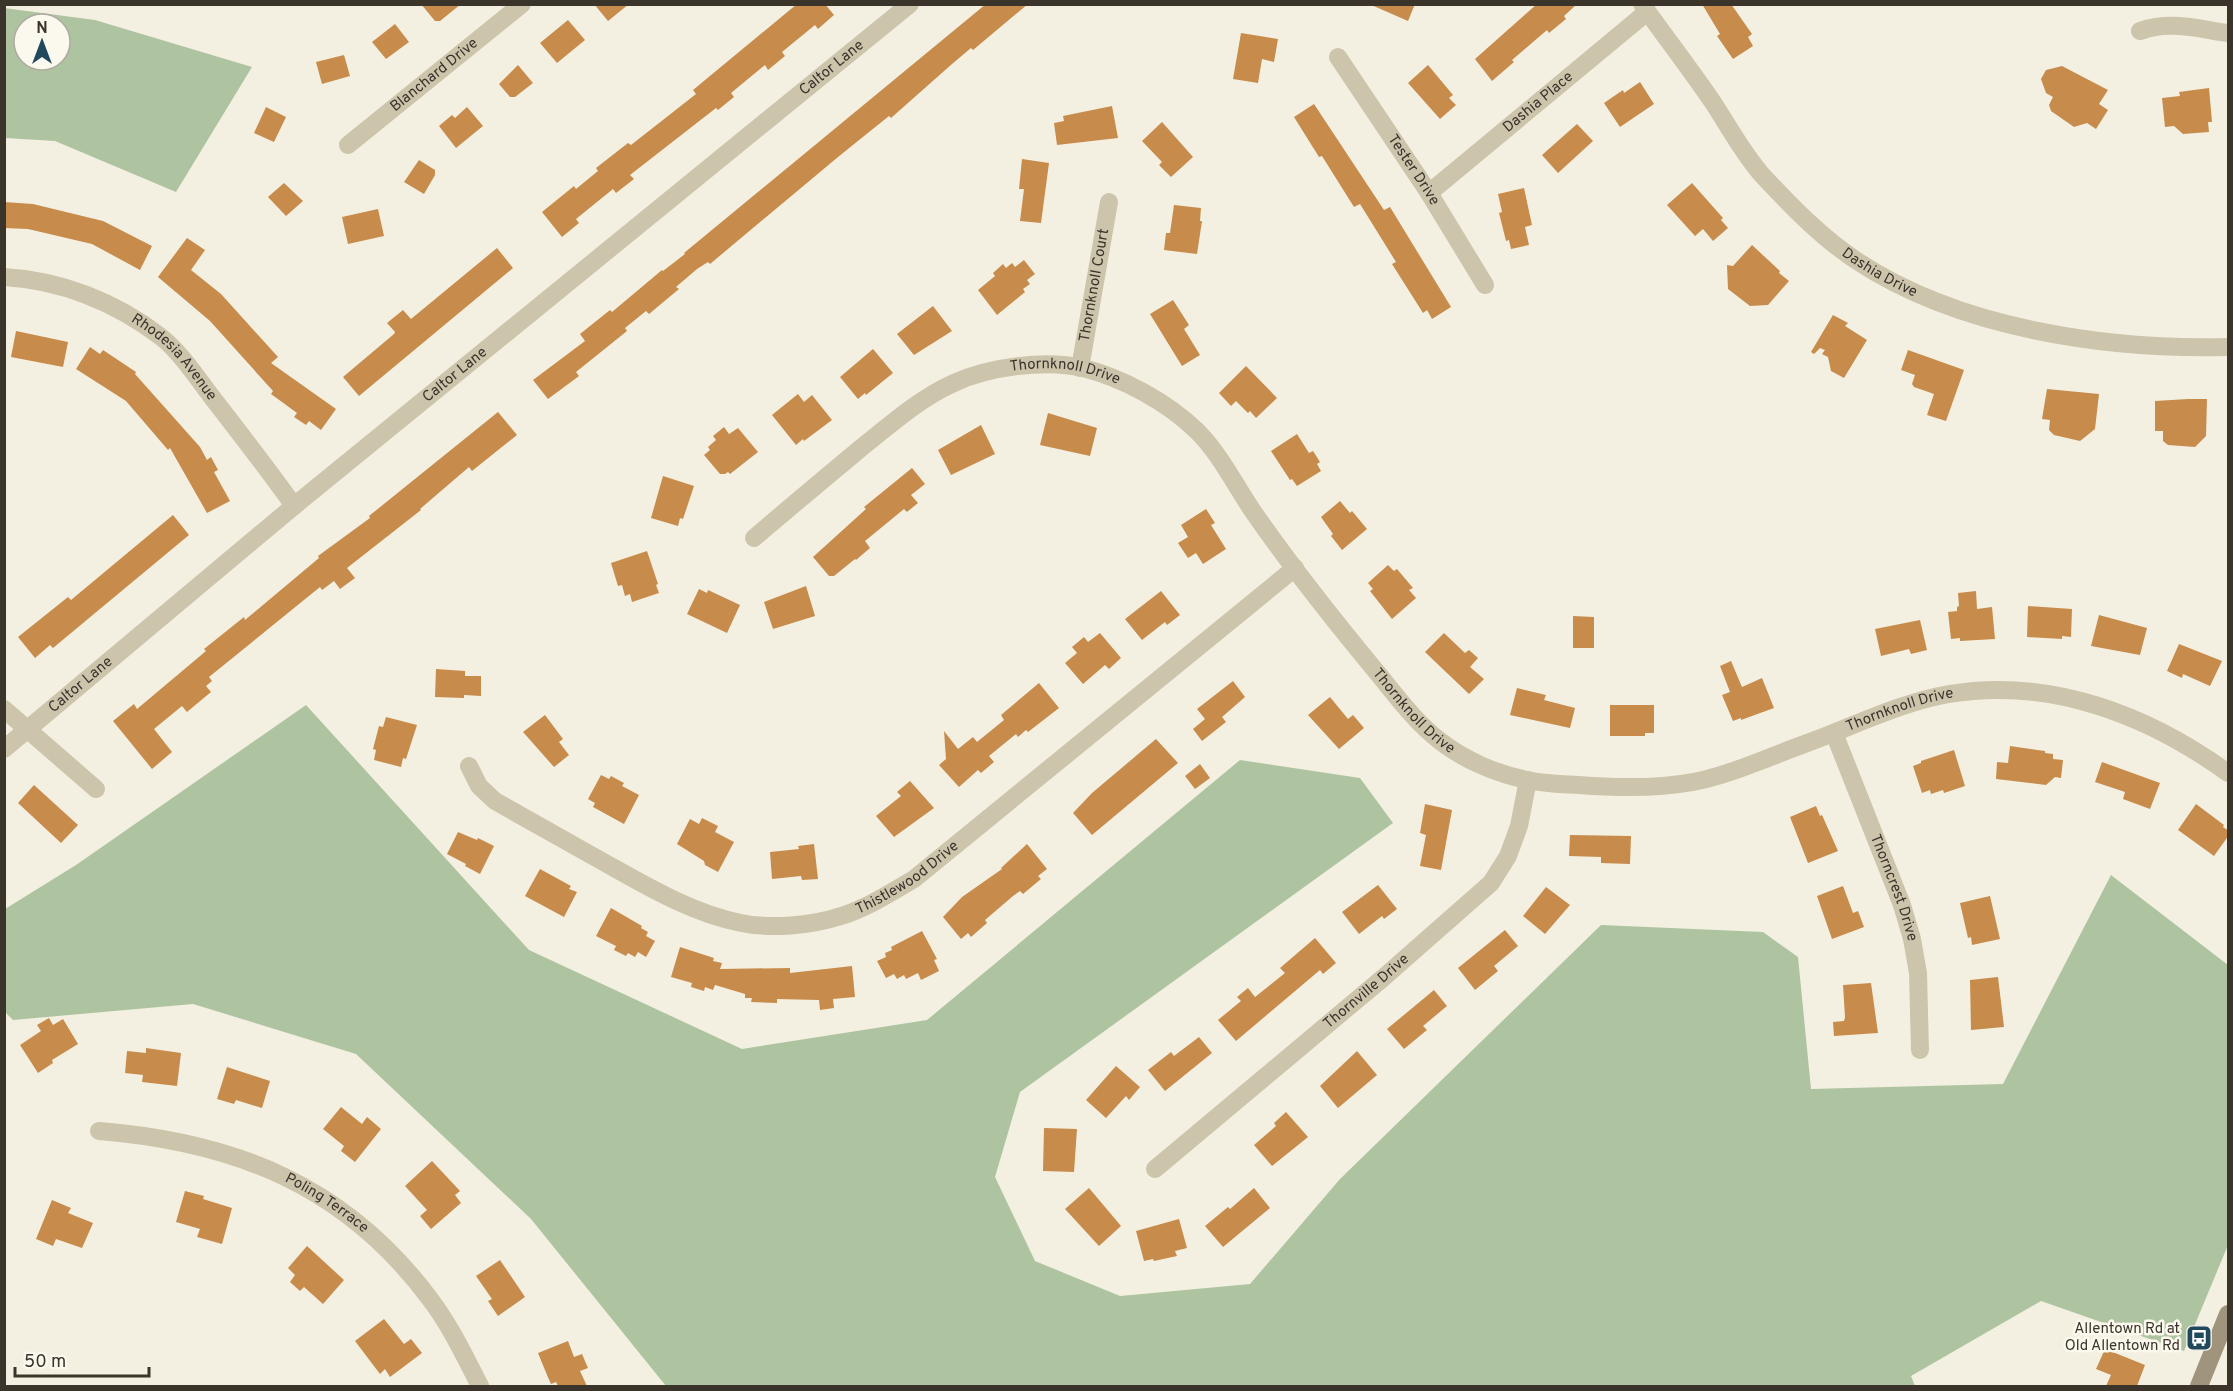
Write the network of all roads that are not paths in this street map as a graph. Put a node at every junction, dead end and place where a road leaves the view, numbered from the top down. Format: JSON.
{"nodes":[{"id":1,"x":522,"y":4,"type":"edge"},
{"id":2,"x":910,"y":4,"type":"edge"},
{"id":3,"x":1645,"y":8,"type":"edge"},
{"id":4,"x":2140,"y":32,"type":"dead end"},
{"id":5,"x":2229,"y":33,"type":"edge"},
{"id":6,"x":1338,"y":57,"type":"dead end"},
{"id":7,"x":348,"y":145,"type":"dead end"},
{"id":8,"x":1429,"y":193,"type":"junction"},
{"id":9,"x":1109,"y":202,"type":"dead end"},
{"id":10,"x":4,"y":277,"type":"edge"},
{"id":11,"x":1485,"y":285,"type":"dead end"},
{"id":12,"x":2229,"y":347,"type":"edge"},
{"id":13,"x":1080,"y":368,"type":"junction"},
{"id":14,"x":294,"y":506,"type":"junction"},
{"id":15,"x":753,"y":538,"type":"dead end"},
{"id":16,"x":1295,"y":568,"type":"junction"},
{"id":17,"x":4,"y":709,"type":"edge"},
{"id":18,"x":28,"y":730,"type":"junction"},
{"id":19,"x":1834,"y":733,"type":"junction"},
{"id":20,"x":4,"y":749,"type":"edge"},
{"id":21,"x":469,"y":766,"type":"dead end"},
{"id":22,"x":2229,"y":773,"type":"edge"},
{"id":23,"x":1527,"y":780,"type":"junction"},
{"id":24,"x":96,"y":789,"type":"dead end"},
{"id":25,"x":1920,"y":1050,"type":"dead end"},
{"id":26,"x":99,"y":1131,"type":"dead end"},
{"id":27,"x":1155,"y":1169,"type":"dead end"},
{"id":28,"x":2229,"y":1314,"type":"edge"},
{"id":29,"x":480,"y":1386,"type":"edge"},
{"id":30,"x":2199,"y":1386,"type":"edge"}],
"edges":[{"from":1,"to":7,"type":"street","name":"Blanchard Drive"},
{"from":2,"to":14,"type":"street","name":"Caltor Lane"},
{"from":3,"to":8,"type":"street","name":"Dashia Place"},
{"from":3,"to":12,"type":"street","name":"Dashia Drive"},
{"from":4,"to":5,"type":"street"},
{"from":6,"to":8,"type":"street","name":"Tester Drive"},
{"from":8,"to":11,"type":"street","name":"Tester Drive"},
{"from":9,"to":13,"type":"street","name":"Thornknoll Court"},
{"from":10,"to":14,"type":"street","name":"Rhodesia Avenue"},
{"from":13,"to":15,"type":"street","name":"Thornknoll Drive"},
{"from":13,"to":16,"type":"street","name":"Thornknoll Drive"},
{"from":14,"to":18,"type":"street","name":"Caltor Lane"},
{"from":16,"to":21,"type":"street","name":"Thistlewood Drive"},
{"from":16,"to":23,"type":"street","name":"Thornknoll Drive"},
{"from":17,"to":18,"type":"street"},
{"from":18,"to":20,"type":"street","name":"Caltor Lane"},
{"from":18,"to":24,"type":"street"},
{"from":19,"to":22,"type":"street","name":"Thornknoll Drive"},
{"from":19,"to":23,"type":"street","name":"Thornknoll Drive"},
{"from":19,"to":25,"type":"street","name":"Thorncrest Drive"},
{"from":23,"to":27,"type":"street","name":"Thornville Drive"},
{"from":26,"to":29,"type":"street","name":"Poling Terrace"},
{"from":28,"to":30,"type":"main road"}]}
